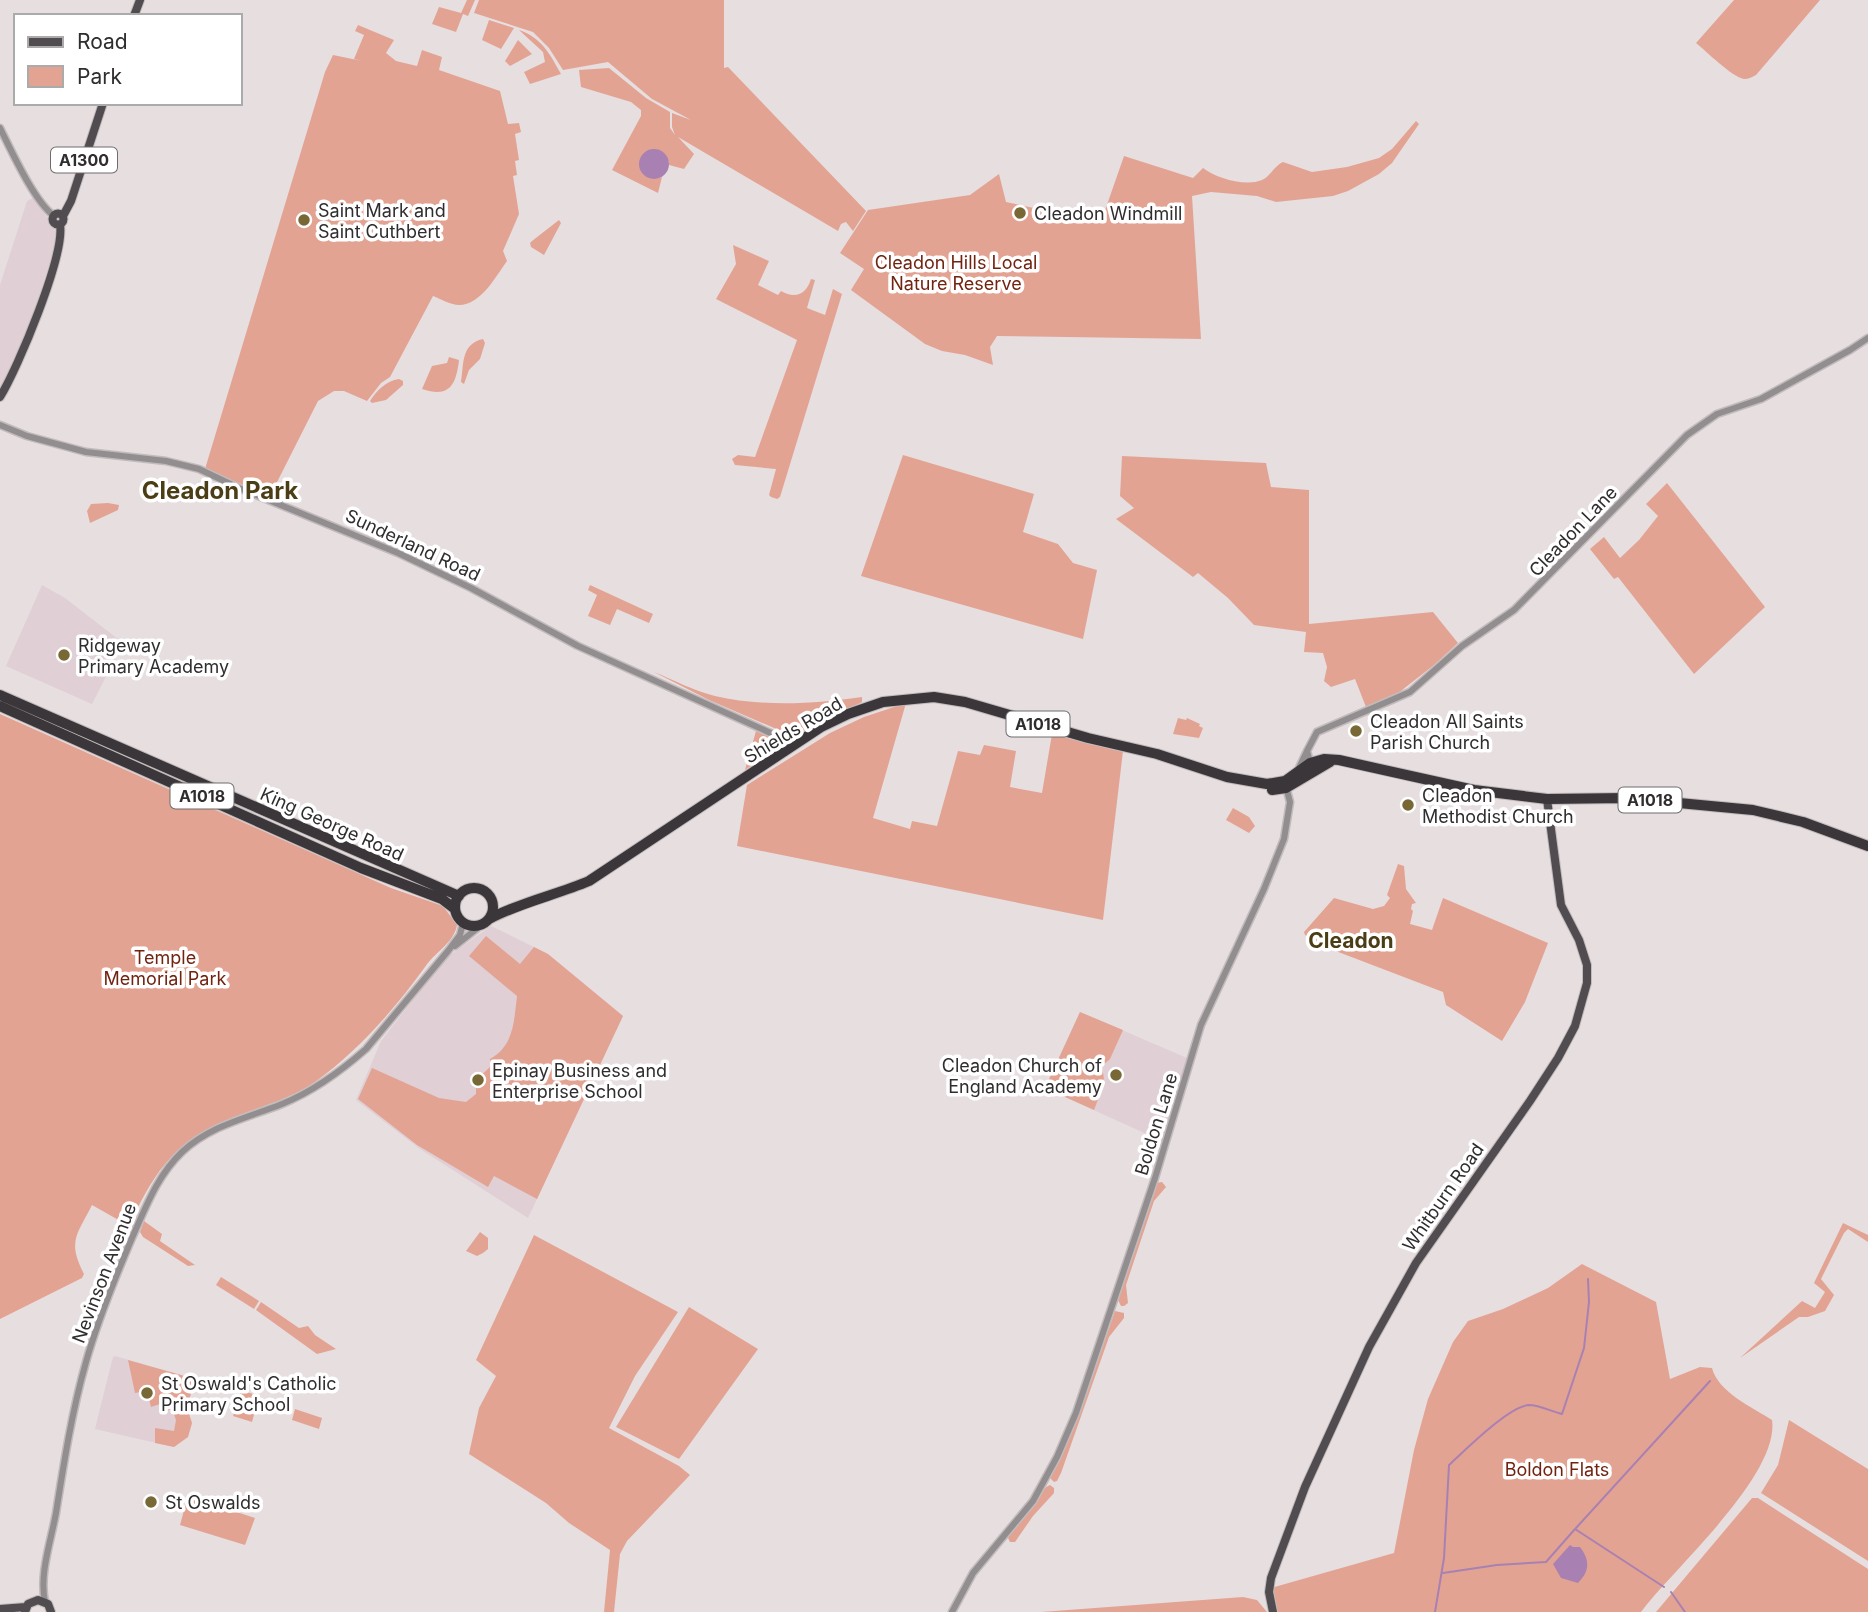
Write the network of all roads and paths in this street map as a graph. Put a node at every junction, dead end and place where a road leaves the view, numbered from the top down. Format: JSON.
{"nodes":[{"id":1,"x":102,"y":105,"type":"edge"},
{"id":2,"x":0,"y":128,"type":"edge"},
{"id":3,"x":59,"y":219,"type":"junction"},
{"id":4,"x":1868,"y":338,"type":"edge"},
{"id":5,"x":0,"y":397,"type":"edge"},
{"id":6,"x":0,"y":425,"type":"edge"},
{"id":7,"x":0,"y":695,"type":"edge"},
{"id":8,"x":0,"y":706,"type":"edge"},
{"id":9,"x":87,"y":738,"type":"junction"},
{"id":10,"x":795,"y":744,"type":"junction"},
{"id":11,"x":118,"y":746,"type":"junction"},
{"id":12,"x":1307,"y":751,"type":"junction"},
{"id":13,"x":113,"y":757,"type":"junction"},
{"id":14,"x":1311,"y":767,"type":"junction"},
{"id":15,"x":1296,"y":774,"type":"junction"},
{"id":16,"x":1285,"y":785,"type":"junction"},
{"id":17,"x":1547,"y":799,"type":"junction"},
{"id":18,"x":238,"y":806,"type":"junction"},
{"id":19,"x":1868,"y":846,"type":"edge"},
{"id":20,"x":459,"y":896,"type":"junction"},
{"id":21,"x":492,"y":900,"type":"junction"},
{"id":22,"x":525,"y":902,"type":"junction"},
{"id":23,"x":455,"y":909,"type":"junction"},
{"id":24,"x":487,"y":921,"type":"junction"},
{"id":25,"x":463,"y":923,"type":"junction"},
{"id":26,"x":447,"y":951,"type":"junction"},
{"id":27,"x":43,"y":1584,"type":"junction"},
{"id":28,"x":35,"y":1600,"type":"junction"},
{"id":29,"x":45,"y":1602,"type":"junction"},
{"id":30,"x":7,"y":1610,"type":"edge"},
{"id":31,"x":25,"y":1610,"type":"edge"},
{"id":32,"x":51,"y":1612,"type":"edge"},
{"id":33,"x":952,"y":1612,"type":"edge"},
{"id":34,"x":1273,"y":1612,"type":"edge"}],
"edges":[{"from":1,"to":3,"type":"main road","number":"A1300"},
{"from":2,"to":3,"type":"street"},
{"from":3,"to":5,"type":"main road","number":"A1300"},
{"from":4,"to":12,"type":"street","name":"Cleadon Lane"},
{"from":6,"to":10,"type":"street","name":"Sunderland Road"},
{"from":7,"to":9,"type":"highway","name":"King George Road","number":"A1018"},
{"from":8,"to":9,"type":"highway","name":"King George Road","number":"A1018"},
{"from":9,"to":11,"type":"highway","name":"King George Road","number":"A1018"},
{"from":9,"to":13,"type":"highway","name":"King George Road","number":"A1018"},
{"from":10,"to":16,"type":"highway","name":"Shields Road","number":"A1018"},
{"from":10,"to":22,"type":"highway","name":"Shields Road","number":"A1018"},
{"from":11,"to":13,"type":"highway"},
{"from":11,"to":18,"type":"highway","name":"King George Road","number":"A1018"},
{"from":12,"to":14,"type":"street"},
{"from":12,"to":15,"type":"street","name":"Cleadon Lane"},
{"from":13,"to":18,"type":"highway","name":"King George Road","number":"A1018"},
{"from":14,"to":15,"type":"highway"},
{"from":14,"to":16,"type":"highway","number":"A1018"},
{"from":14,"to":17,"type":"highway","number":"A1018"},
{"from":15,"to":16,"type":"highway"},
{"from":16,"to":33,"type":"street","name":"Boldon Lane"},
{"from":17,"to":19,"type":"highway","number":"A1018"},
{"from":17,"to":34,"type":"main road","name":"Whitburn Road"},
{"from":18,"to":20,"type":"highway","name":"King George Road","number":"A1018"},
{"from":18,"to":23,"type":"highway","name":"King George Road","number":"A1018"},
{"from":20,"to":21,"type":"highway","number":"A1018"},
{"from":20,"to":23,"type":"highway"},
{"from":21,"to":22,"type":"highway","name":"Shields Road","number":"A1018"},
{"from":21,"to":24,"type":"highway"},
{"from":22,"to":24,"type":"highway","name":"Shields Road","number":"A1018"},
{"from":23,"to":25,"type":"highway"},
{"from":24,"to":25,"type":"highway","number":"A1018"},
{"from":24,"to":26,"type":"street","name":"Nevinson Avenue"},
{"from":25,"to":26,"type":"street","name":"Nevinson Avenue"},
{"from":26,"to":27,"type":"street","name":"Nevinson Avenue"},
{"from":27,"to":28,"type":"street","name":"Nevinson Avenue"},
{"from":27,"to":29,"type":"street","name":"Nevinson Avenue"},
{"from":28,"to":29,"type":"main road"},
{"from":28,"to":31,"type":"main road"},
{"from":29,"to":32,"type":"main road"},
{"from":30,"to":31,"type":"main road"}]}
